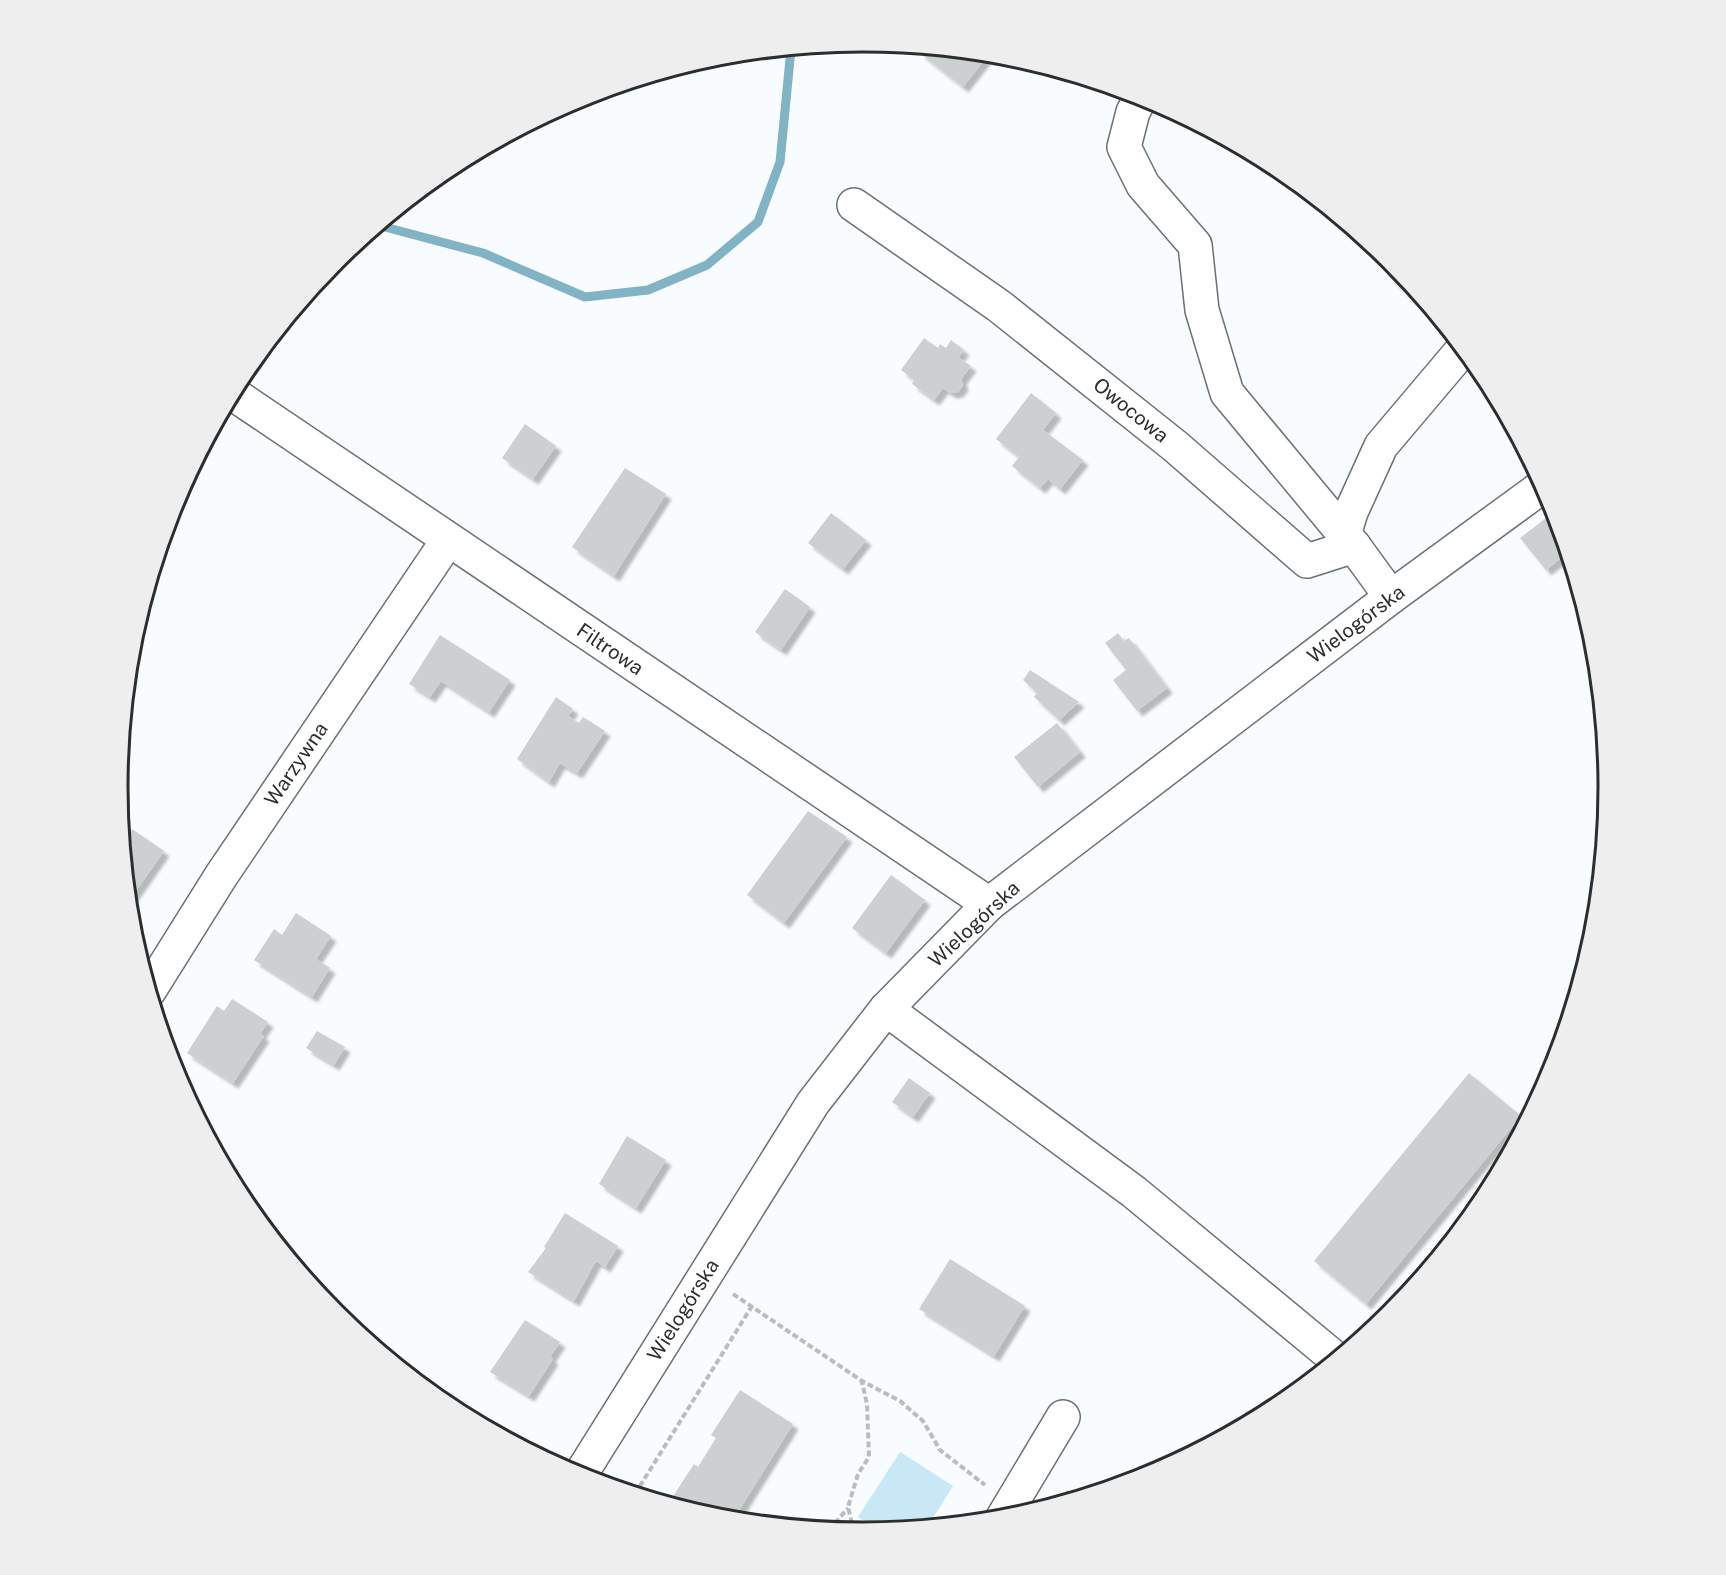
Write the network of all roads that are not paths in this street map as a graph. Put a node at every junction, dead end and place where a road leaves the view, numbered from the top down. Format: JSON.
{"nodes":[{"id":1,"x":1137,"y":105,"type":"edge"},
{"id":2,"x":854,"y":205,"type":"dead end"},
{"id":3,"x":1457,"y":356,"type":"edge"},
{"id":4,"x":240,"y":398,"type":"edge"},
{"id":5,"x":1535,"y":492,"type":"edge"},
{"id":6,"x":448,"y":540,"type":"junction"},
{"id":7,"x":1349,"y":540,"type":"junction"},
{"id":8,"x":1391,"y":597,"type":"junction"},
{"id":9,"x":989,"y":904,"type":"junction"},
{"id":10,"x":154,"y":982,"type":"edge"},
{"id":11,"x":886,"y":1009,"type":"junction"},
{"id":12,"x":1330,"y":1354,"type":"edge"},
{"id":13,"x":1064,"y":1417,"type":"dead end"},
{"id":14,"x":585,"y":1468,"type":"edge"},
{"id":15,"x":1009,"y":1507,"type":"edge"}],
"edges":[{"from":1,"to":7,"type":"street"},
{"from":2,"to":7,"type":"street","name":"Owocowa"},
{"from":3,"to":7,"type":"street"},
{"from":4,"to":6,"type":"street","name":"Filtrowa"},
{"from":5,"to":8,"type":"street","name":"Wielogórska"},
{"from":6,"to":9,"type":"street","name":"Filtrowa"},
{"from":6,"to":10,"type":"street","name":"Warzywna"},
{"from":7,"to":8,"type":"street"},
{"from":8,"to":9,"type":"street","name":"Wielogórska"},
{"from":9,"to":11,"type":"street","name":"Wielogórska"},
{"from":11,"to":12,"type":"street"},
{"from":11,"to":14,"type":"street","name":"Wielogórska"},
{"from":13,"to":15,"type":"street"}]}
